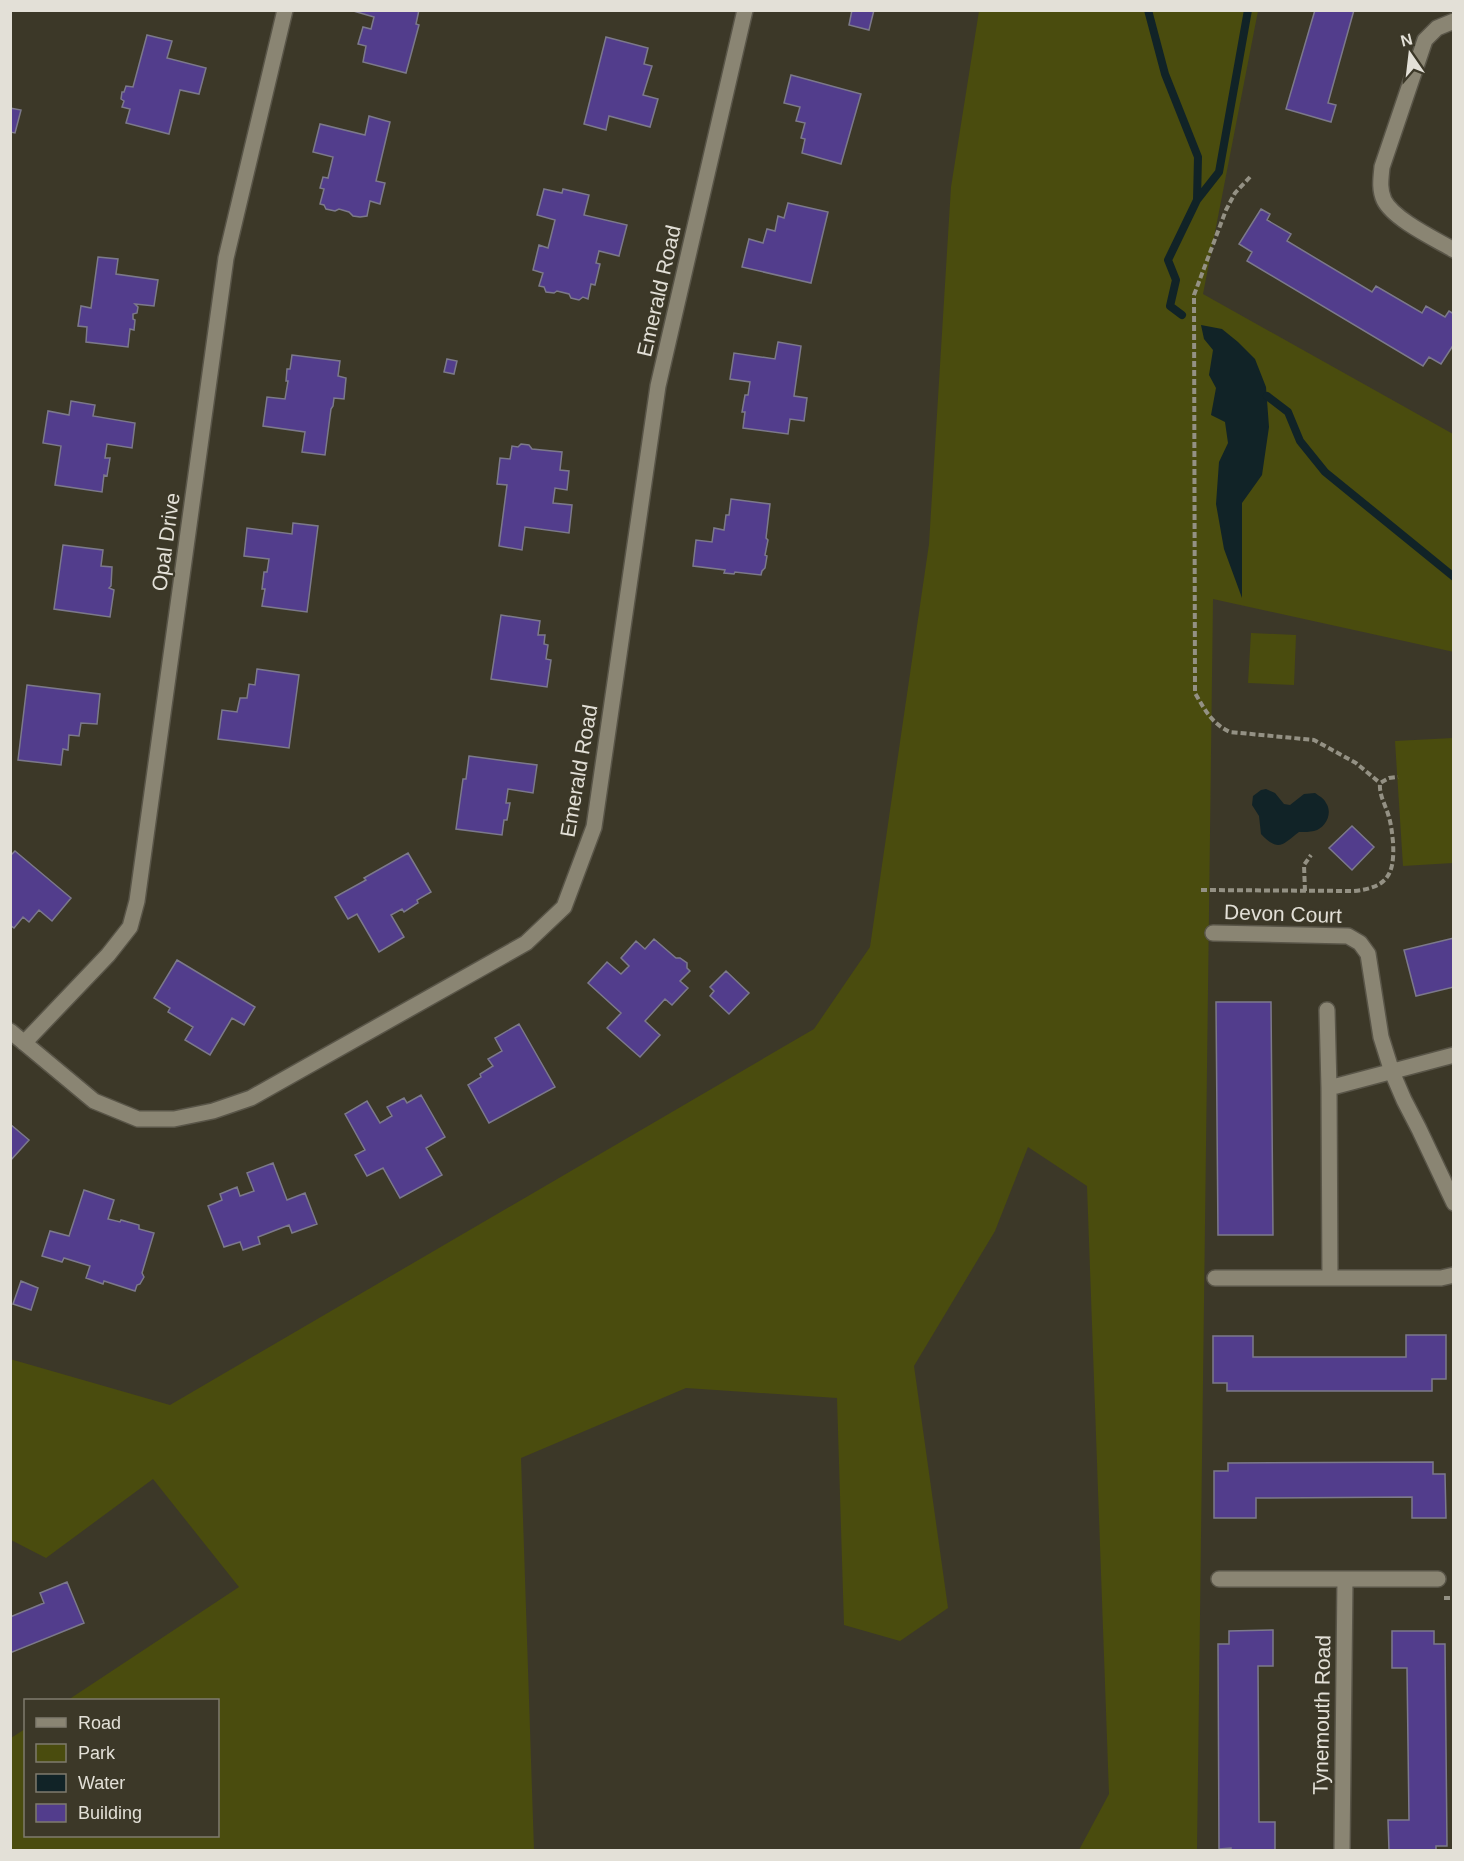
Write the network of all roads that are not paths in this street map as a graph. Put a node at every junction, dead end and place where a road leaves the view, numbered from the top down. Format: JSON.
{"nodes":[{"id":1,"x":285,"y":10,"type":"edge"},
{"id":2,"x":745,"y":10,"type":"edge"},
{"id":3,"x":1454,"y":21,"type":"edge"},
{"id":4,"x":1454,"y":250,"type":"edge"},
{"id":5,"x":1213,"y":933,"type":"dead end"},
{"id":6,"x":1327,"y":1010,"type":"dead end"},
{"id":7,"x":10,"y":1031,"type":"edge"},
{"id":8,"x":24,"y":1042,"type":"junction"},
{"id":9,"x":1454,"y":1055,"type":"edge"},
{"id":10,"x":1392,"y":1072,"type":"junction"},
{"id":11,"x":1329,"y":1088,"type":"junction"},
{"id":12,"x":1454,"y":1203,"type":"edge"},
{"id":13,"x":1454,"y":1275,"type":"edge"},
{"id":14,"x":1215,"y":1278,"type":"dead end"},
{"id":15,"x":1330,"y":1278,"type":"junction"},
{"id":16,"x":1219,"y":1579,"type":"dead end"},
{"id":17,"x":1345,"y":1579,"type":"junction"},
{"id":18,"x":1438,"y":1579,"type":"dead end"},
{"id":19,"x":1342,"y":1851,"type":"edge"}],
"edges":[{"from":1,"to":8,"type":"street","name":"Opal Drive"},
{"from":2,"to":8,"type":"street","name":"Emerald Road"},
{"from":3,"to":4,"type":"street"},
{"from":5,"to":10,"type":"street","name":"Devon Court"},
{"from":6,"to":11,"type":"street"},
{"from":7,"to":8,"type":"street","name":"Emerald Road"},
{"from":9,"to":10,"type":"street"},
{"from":10,"to":11,"type":"street"},
{"from":10,"to":12,"type":"street","name":"Devon Court"},
{"from":11,"to":15,"type":"street"},
{"from":13,"to":15,"type":"street"},
{"from":14,"to":15,"type":"street"},
{"from":16,"to":17,"type":"street"},
{"from":17,"to":18,"type":"street"},
{"from":17,"to":19,"type":"street","name":"Tynemouth Road"}]}
